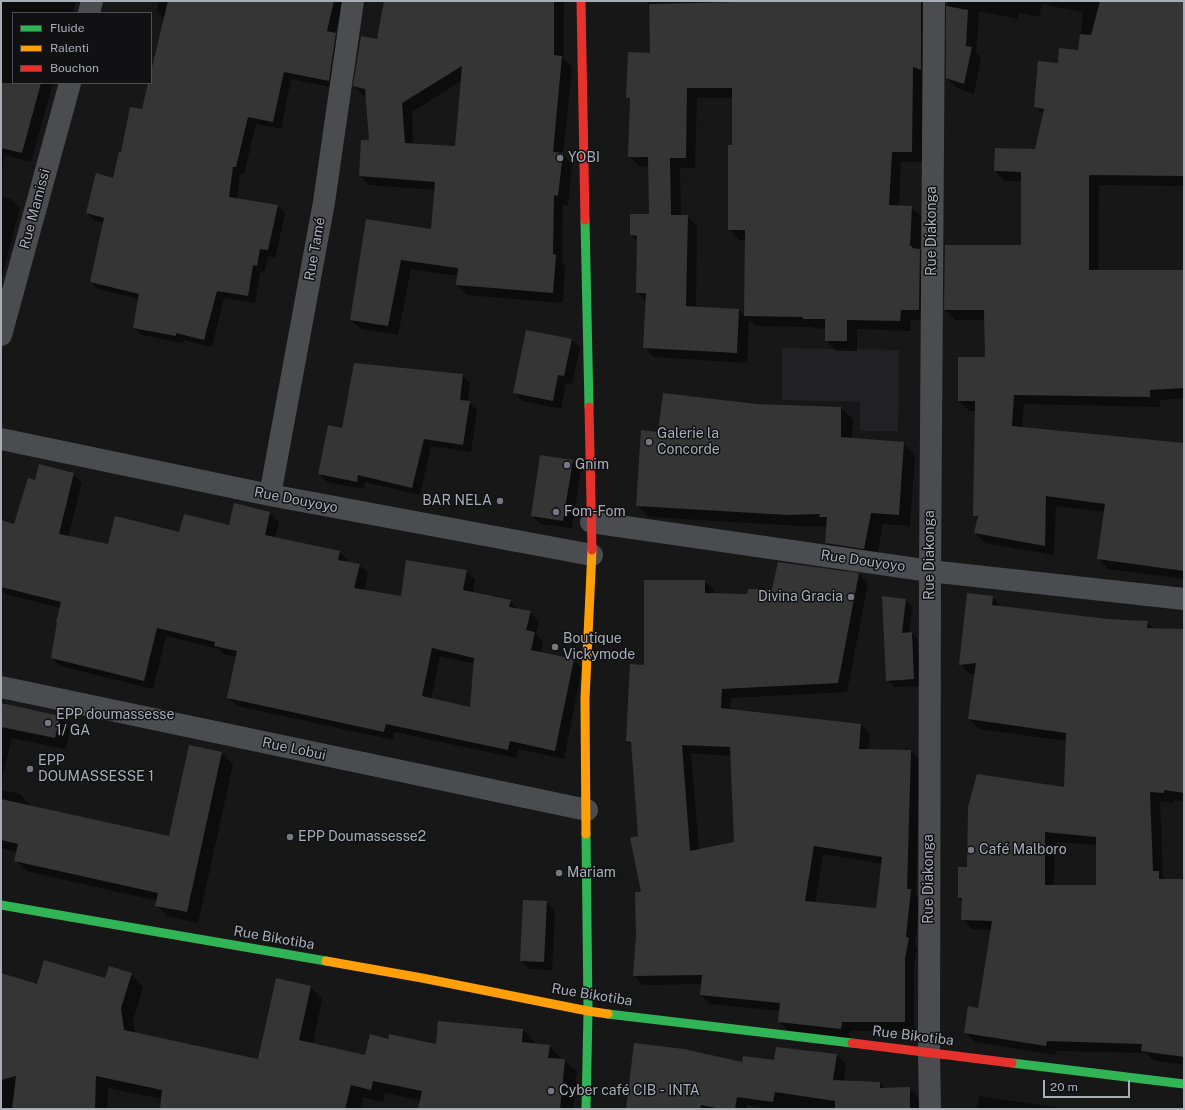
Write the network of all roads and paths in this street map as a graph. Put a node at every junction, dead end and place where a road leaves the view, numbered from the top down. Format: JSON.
{"nodes":[{"id":1,"x":92,"y":1,"type":"edge"},
{"id":2,"x":353,"y":1,"type":"edge"},
{"id":3,"x":581,"y":1,"type":"edge"},
{"id":4,"x":934,"y":1,"type":"edge"},
{"id":5,"x":89,"y":12,"type":"edge"},
{"id":6,"x":70,"y":84,"type":"edge"},
{"id":7,"x":1,"y":335,"type":"edge"},
{"id":8,"x":1,"y":439,"type":"edge"},
{"id":9,"x":270,"y":495,"type":"junction"},
{"id":10,"x":591,"y":522,"type":"junction"},
{"id":11,"x":592,"y":556,"type":"junction"},
{"id":12,"x":930,"y":571,"type":"junction"},
{"id":13,"x":1184,"y":599,"type":"edge"},
{"id":14,"x":1,"y":687,"type":"edge"},
{"id":15,"x":587,"y":810,"type":"junction"},
{"id":16,"x":1,"y":905,"type":"edge"},
{"id":17,"x":588,"y":1010,"type":"junction"},
{"id":18,"x":928,"y":1052,"type":"junction"},
{"id":19,"x":1184,"y":1084,"type":"edge"},
{"id":20,"x":586,"y":1109,"type":"edge"},
{"id":21,"x":930,"y":1109,"type":"edge"}],
"edges":[{"from":1,"to":5,"type":"street"},
{"from":2,"to":9,"type":"street","name":"Rue Tamé"},
{"from":3,"to":10,"type":"street"},
{"from":4,"to":12,"type":"street","name":"Rue Diakonga"},
{"from":6,"to":7,"type":"street","name":"Rue Mamissi"},
{"from":8,"to":9,"type":"street","name":"Rue Douyoyo"},
{"from":9,"to":11,"type":"street","name":"Rue Douyoyo"},
{"from":10,"to":11,"type":"street"},
{"from":10,"to":12,"type":"street","name":"Rue Douyoyo"},
{"from":11,"to":15,"type":"street"},
{"from":12,"to":13,"type":"street","name":"Rue Douyoyo"},
{"from":12,"to":18,"type":"street","name":"Rue Diakonga"},
{"from":14,"to":15,"type":"street","name":"Rue Lobui"},
{"from":15,"to":17,"type":"street"},
{"from":16,"to":17,"type":"street","name":"Rue Bikotiba"},
{"from":17,"to":18,"type":"street","name":"Rue Bikotiba"},
{"from":17,"to":20,"type":"street"},
{"from":18,"to":19,"type":"street","name":"Rue Bikotiba"},
{"from":18,"to":21,"type":"street","name":"Rue Diakonga"}]}
